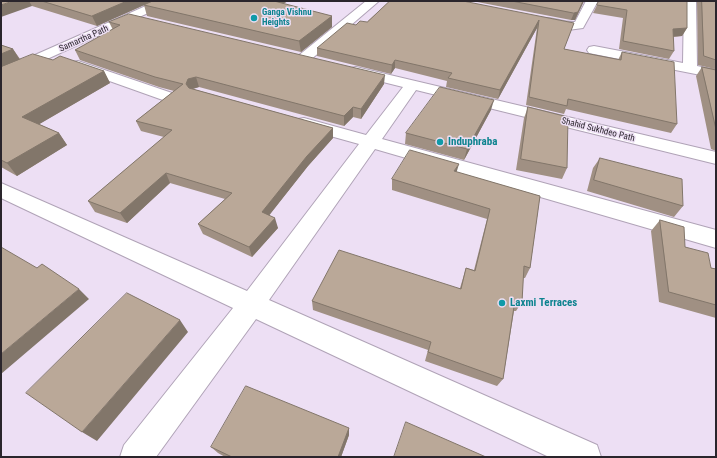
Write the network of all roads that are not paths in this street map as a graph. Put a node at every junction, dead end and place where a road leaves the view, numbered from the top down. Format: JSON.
{"nodes":[{"id":1,"x":166,"y":1,"type":"edge"},
{"id":2,"x":373,"y":1,"type":"edge"},
{"id":3,"x":592,"y":1,"type":"edge"},
{"id":4,"x":690,"y":1,"type":"edge"},
{"id":5,"x":131,"y":17,"type":"junction"},
{"id":6,"x":530,"y":18,"type":"edge"},
{"id":7,"x":153,"y":23,"type":"edge"},
{"id":8,"x":594,"y":50,"type":"dead end"},
{"id":9,"x":48,"y":55,"type":"junction"},
{"id":10,"x":288,"y":55,"type":"edge"},
{"id":11,"x":340,"y":67,"type":"edge"},
{"id":12,"x":690,"y":69,"type":"junction"},
{"id":13,"x":716,"y":74,"type":"edge"},
{"id":14,"x":1,"y":76,"type":"edge"},
{"id":15,"x":412,"y":85,"type":"junction"},
{"id":16,"x":166,"y":96,"type":"edge"},
{"id":17,"x":288,"y":118,"type":"edge"},
{"id":18,"x":371,"y":142,"type":"junction"},
{"id":19,"x":716,"y":158,"type":"edge"},
{"id":20,"x":1,"y":190,"type":"edge"},
{"id":21,"x":716,"y":239,"type":"edge"},
{"id":22,"x":251,"y":305,"type":"junction"},
{"id":23,"x":136,"y":457,"type":"edge"},
{"id":24,"x":586,"y":457,"type":"edge"}],
"edges":[{"from":1,"to":5,"type":"street","name":"Samartha Path"},
{"from":2,"to":10,"type":"street"},
{"from":3,"to":6,"type":"street"},
{"from":4,"to":12,"type":"street"},
{"from":5,"to":7,"type":"street"},
{"from":5,"to":9,"type":"street","name":"Samartha Path"},
{"from":8,"to":12,"type":"street"},
{"from":9,"to":14,"type":"street","name":"Samartha Path"},
{"from":9,"to":16,"type":"street"},
{"from":11,"to":15,"type":"street","name":"Shahid Sukhdeo Path"},
{"from":12,"to":13,"type":"street"},
{"from":15,"to":18,"type":"street"},
{"from":15,"to":19,"type":"street","name":"Shahid Sukhdeo Path"},
{"from":17,"to":18,"type":"street"},
{"from":18,"to":21,"type":"street"},
{"from":18,"to":22,"type":"street"},
{"from":20,"to":22,"type":"street"},
{"from":22,"to":23,"type":"street"},
{"from":22,"to":24,"type":"street"}]}
